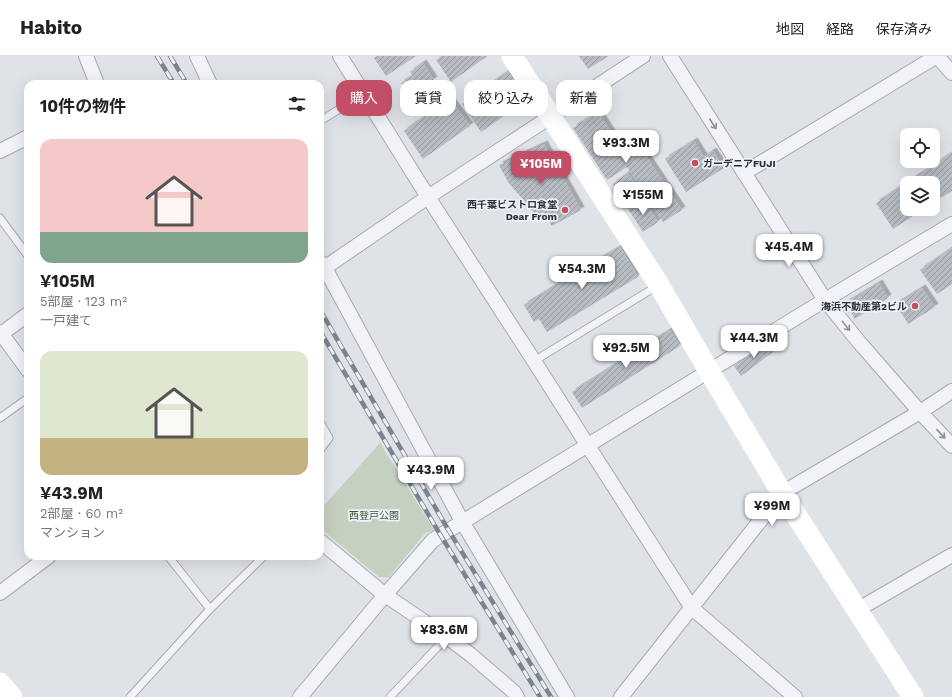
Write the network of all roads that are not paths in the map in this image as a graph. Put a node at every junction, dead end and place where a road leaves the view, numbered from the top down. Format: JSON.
{"nodes":[{"id":1,"x":86,"y":56,"type":"edge"},
{"id":2,"x":196,"y":56,"type":"edge"},
{"id":3,"x":340,"y":56,"type":"edge"},
{"id":4,"x":512,"y":56,"type":"edge"},
{"id":5,"x":643,"y":56,"type":"edge"},
{"id":6,"x":670,"y":56,"type":"edge"},
{"id":7,"x":952,"y":73,"type":"edge"},
{"id":8,"x":95,"y":80,"type":"edge"},
{"id":9,"x":208,"y":80,"type":"edge"},
{"id":10,"x":355,"y":80,"type":"edge"},
{"id":11,"x":336,"y":111,"type":"edge"},
{"id":12,"x":378,"y":116,"type":"edge"},
{"id":13,"x":550,"y":116,"type":"junction"},
{"id":14,"x":324,"y":119,"type":"edge"},
{"id":15,"x":24,"y":139,"type":"edge"},
{"id":16,"x":0,"y":151,"type":"edge"},
{"id":17,"x":744,"y":173,"type":"junction"},
{"id":18,"x":428,"y":197,"type":"junction"},
{"id":19,"x":0,"y":218,"type":"edge"},
{"id":20,"x":952,"y":224,"type":"edge"},
{"id":21,"x":24,"y":251,"type":"edge"},
{"id":22,"x":324,"y":266,"type":"edge"},
{"id":23,"x":324,"y":271,"type":"edge"},
{"id":24,"x":659,"y":285,"type":"junction"},
{"id":25,"x":825,"y":300,"type":"junction"},
{"id":26,"x":24,"y":317,"type":"edge"},
{"id":27,"x":1,"y":334,"type":"edge"},
{"id":28,"x":534,"y":361,"type":"junction"},
{"id":29,"x":24,"y":365,"type":"edge"},
{"id":30,"x":709,"y":371,"type":"junction"},
{"id":31,"x":952,"y":391,"type":"edge"},
{"id":32,"x":24,"y":401,"type":"edge"},
{"id":33,"x":920,"y":412,"type":"junction"},
{"id":34,"x":0,"y":418,"type":"edge"},
{"id":35,"x":324,"y":429,"type":"edge"},
{"id":36,"x":324,"y":445,"type":"edge"},
{"id":37,"x":588,"y":446,"type":"junction"},
{"id":38,"x":952,"y":446,"type":"edge"},
{"id":39,"x":782,"y":493,"type":"junction"},
{"id":40,"x":463,"y":523,"type":"junction"},
{"id":41,"x":324,"y":544,"type":"edge"},
{"id":42,"x":952,"y":555,"type":"edge"},
{"id":43,"x":44,"y":560,"type":"edge"},
{"id":44,"x":171,"y":560,"type":"edge"},
{"id":45,"x":260,"y":560,"type":"edge"},
{"id":46,"x":0,"y":593,"type":"edge"},
{"id":47,"x":385,"y":594,"type":"junction"},
{"id":48,"x":210,"y":608,"type":"junction"},
{"id":49,"x":692,"y":608,"type":"junction"},
{"id":50,"x":857,"y":610,"type":"junction"},
{"id":51,"x":447,"y":637,"type":"junction"},
{"id":52,"x":0,"y":683,"type":"edge"},
{"id":53,"x":12,"y":697,"type":"edge"},
{"id":54,"x":130,"y":697,"type":"edge"},
{"id":55,"x":300,"y":697,"type":"edge"},
{"id":56,"x":390,"y":697,"type":"edge"},
{"id":57,"x":517,"y":697,"type":"edge"},
{"id":58,"x":567,"y":697,"type":"edge"},
{"id":59,"x":621,"y":697,"type":"edge"},
{"id":60,"x":795,"y":697,"type":"edge"},
{"id":61,"x":913,"y":697,"type":"edge"}],
"edges":[{"from":1,"to":8,"type":"street"},
{"from":2,"to":9,"type":"street"},
{"from":3,"to":10,"type":"street"},
{"from":4,"to":13,"type":"street"},
{"from":5,"to":13,"type":"street"},
{"from":6,"to":17,"type":"street","one_way":true},
{"from":7,"to":17,"type":"street"},
{"from":11,"to":14,"type":"lane"},
{"from":12,"to":18,"type":"street"},
{"from":13,"to":18,"type":"street"},
{"from":13,"to":24,"type":"street"},
{"from":15,"to":16,"type":"street"},
{"from":17,"to":25,"type":"street"},
{"from":18,"to":22,"type":"street"},
{"from":18,"to":28,"type":"street"},
{"from":19,"to":21,"type":"lane"},
{"from":20,"to":25,"type":"street"},
{"from":23,"to":40,"type":"street"},
{"from":24,"to":28,"type":"lane"},
{"from":24,"to":30,"type":"street"},
{"from":25,"to":30,"type":"street"},
{"from":25,"to":33,"type":"street","one_way":true},
{"from":26,"to":27,"type":"street"},
{"from":27,"to":29,"type":"street"},
{"from":28,"to":37,"type":"street"},
{"from":30,"to":37,"type":"street"},
{"from":30,"to":39,"type":"street"},
{"from":31,"to":33,"type":"street"},
{"from":32,"to":34,"type":"lane"},
{"from":33,"to":38,"type":"street","one_way":true},
{"from":33,"to":39,"type":"street"},
{"from":35,"to":36,"type":"lane"},
{"from":37,"to":40,"type":"street"},
{"from":37,"to":49,"type":"street"},
{"from":39,"to":49,"type":"street"},
{"from":39,"to":50,"type":"street"},
{"from":40,"to":47,"type":"street"},
{"from":40,"to":58,"type":"street"},
{"from":41,"to":47,"type":"street"},
{"from":42,"to":50,"type":"street"},
{"from":43,"to":46,"type":"street"},
{"from":44,"to":48,"type":"lane"},
{"from":45,"to":48,"type":"lane"},
{"from":47,"to":51,"type":"street"},
{"from":47,"to":55,"type":"street"},
{"from":48,"to":54,"type":"lane"},
{"from":49,"to":59,"type":"street"},
{"from":49,"to":60,"type":"street"},
{"from":50,"to":61,"type":"street"},
{"from":51,"to":56,"type":"lane"},
{"from":51,"to":57,"type":"street"},
{"from":52,"to":53,"type":"street"}]}
